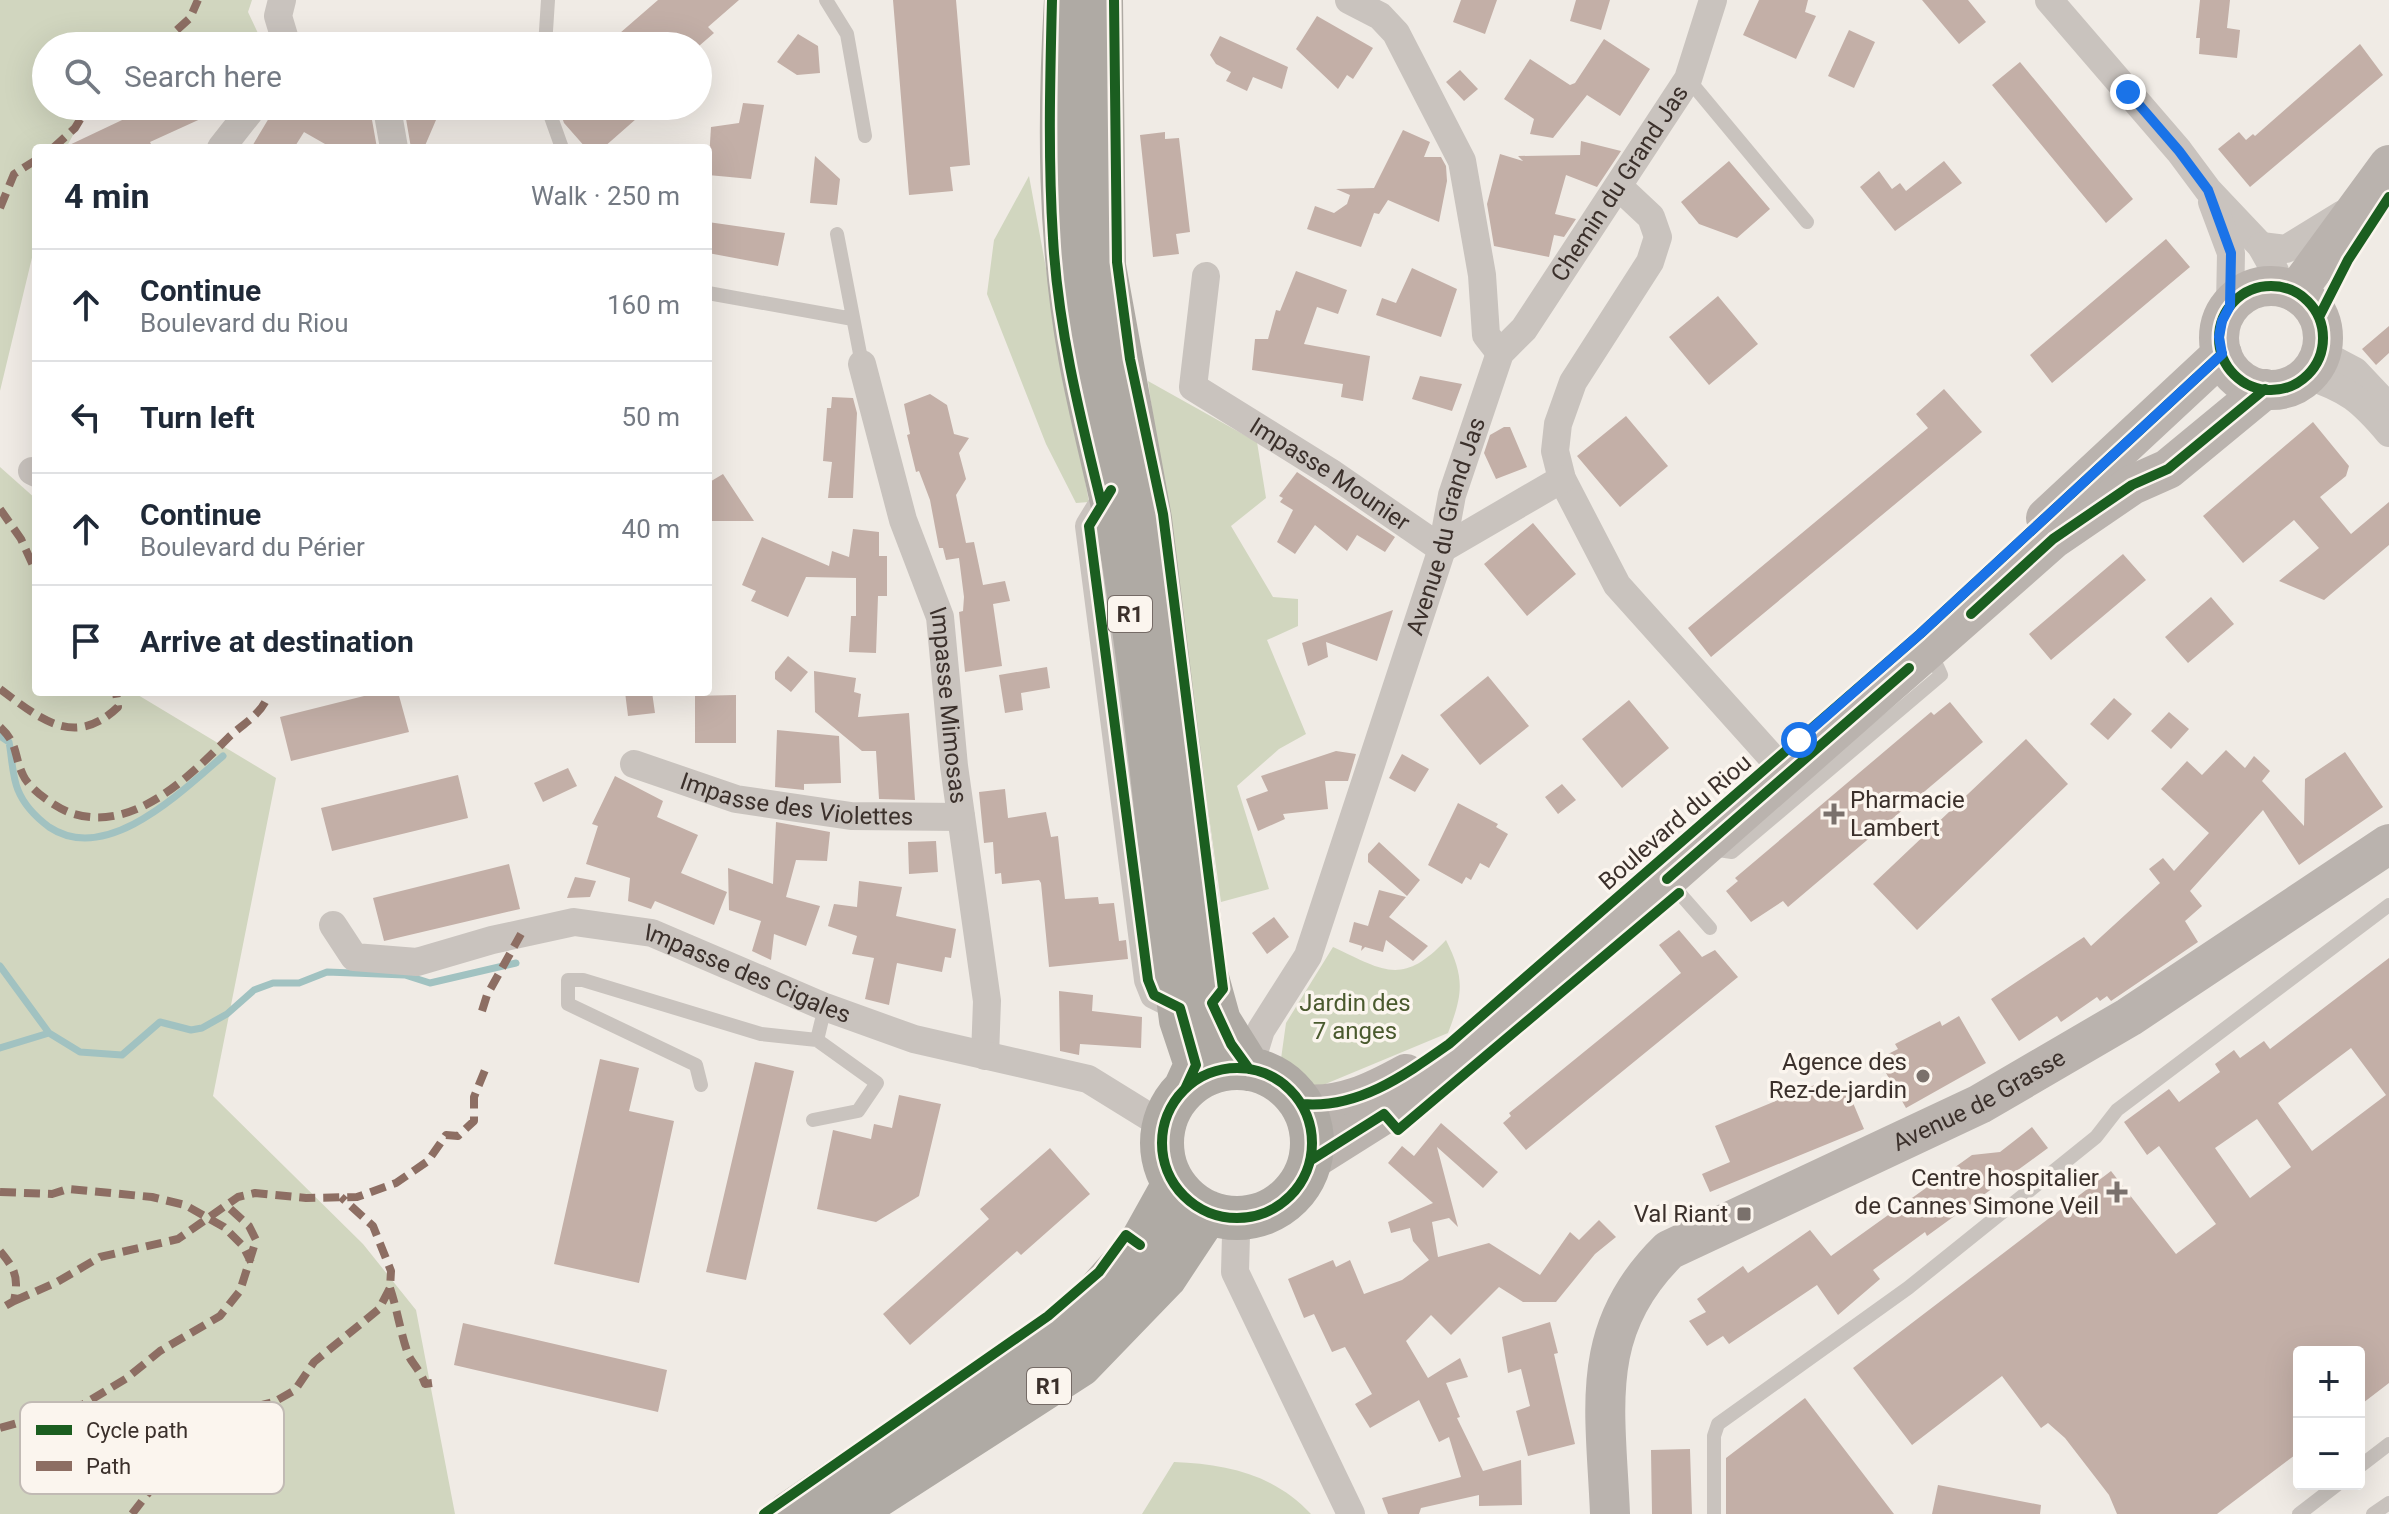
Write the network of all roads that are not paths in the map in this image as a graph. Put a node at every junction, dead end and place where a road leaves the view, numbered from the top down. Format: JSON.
{"nodes":[{"id":1,"x":282,"y":0,"type":"edge"},
{"id":2,"x":548,"y":0,"type":"edge"},
{"id":3,"x":826,"y":0,"type":"edge"},
{"id":4,"x":1066,"y":0,"type":"edge"},
{"id":5,"x":1101,"y":0,"type":"edge"},
{"id":6,"x":1349,"y":0,"type":"edge"},
{"id":7,"x":1713,"y":0,"type":"edge"},
{"id":8,"x":2049,"y":0,"type":"edge"},
{"id":9,"x":283,"y":32,"type":"edge"},
{"id":10,"x":546,"y":32,"type":"edge"},
{"id":11,"x":1688,"y":79,"type":"junction"},
{"id":12,"x":243,"y":120,"type":"edge"},
{"id":13,"x":389,"y":120,"type":"edge"},
{"id":14,"x":552,"y":120,"type":"edge"},
{"id":15,"x":865,"y":136,"type":"dead end"},
{"id":16,"x":224,"y":144,"type":"edge"},
{"id":17,"x":393,"y":144,"type":"edge"},
{"id":18,"x":561,"y":144,"type":"edge"},
{"id":19,"x":2389,"y":165,"type":"edge"},
{"id":20,"x":1619,"y":187,"type":"junction"},
{"id":21,"x":2208,"y":190,"type":"junction"},
{"id":22,"x":2375,"y":200,"type":"edge"},
{"id":23,"x":1807,"y":222,"type":"dead end"},
{"id":24,"x":837,"y":234,"type":"dead end"},
{"id":25,"x":2261,"y":246,"type":"junction"},
{"id":26,"x":1206,"y":276,"type":"dead end"},
{"id":27,"x":712,"y":294,"type":"edge"},
{"id":28,"x":2230,"y":306,"type":"junction"},
{"id":29,"x":853,"y":319,"type":"junction"},
{"id":30,"x":2304,"y":325,"type":"junction"},
{"id":31,"x":1500,"y":353,"type":"junction"},
{"id":32,"x":2222,"y":354,"type":"junction"},
{"id":33,"x":862,"y":364,"type":"joint"},
{"id":34,"x":2265,"y":389,"type":"junction"},
{"id":35,"x":2389,"y":407,"type":"edge"},
{"id":36,"x":2389,"y":433,"type":"edge"},
{"id":37,"x":1562,"y":479,"type":"junction"},
{"id":38,"x":1442,"y":549,"type":"junction"},
{"id":39,"x":1775,"y":761,"type":"junction"},
{"id":40,"x":634,"y":764,"type":"dead end"},
{"id":41,"x":961,"y":817,"type":"junction"},
{"id":42,"x":2389,"y":844,"type":"edge"},
{"id":43,"x":1667,"y":879,"type":"junction"},
{"id":44,"x":2389,"y":905,"type":"edge"},
{"id":45,"x":333,"y":925,"type":"dead end"},
{"id":46,"x":1710,"y":928,"type":"dead end"},
{"id":47,"x":825,"y":1007,"type":"junction"},
{"id":48,"x":817,"y":1040,"type":"junction"},
{"id":49,"x":985,"y":1056,"type":"junction"},
{"id":50,"x":1249,"y":1069,"type":"junction"},
{"id":51,"x":701,"y":1085,"type":"dead end"},
{"id":52,"x":1302,"y":1104,"type":"junction"},
{"id":53,"x":1175,"y":1108,"type":"junction"},
{"id":54,"x":813,"y":1120,"type":"dead end"},
{"id":55,"x":1311,"y":1160,"type":"junction"},
{"id":56,"x":1174,"y":1184,"type":"junction"},
{"id":57,"x":1225,"y":1215,"type":"junction"},
{"id":58,"x":2389,"y":1444,"type":"edge"},
{"id":59,"x":2365,"y":1462,"type":"edge"},
{"id":60,"x":2330,"y":1490,"type":"edge"},
{"id":61,"x":2389,"y":1503,"type":"edge"},
{"id":62,"x":789,"y":1514,"type":"edge"},
{"id":63,"x":849,"y":1514,"type":"edge"},
{"id":64,"x":1351,"y":1514,"type":"edge"},
{"id":65,"x":1610,"y":1514,"type":"edge"},
{"id":66,"x":1714,"y":1514,"type":"edge"},
{"id":67,"x":2299,"y":1514,"type":"edge"},
{"id":68,"x":2373,"y":1514,"type":"edge"}],
"edges":[{"from":1,"to":9,"type":"street"},
{"from":2,"to":10,"type":"lane"},
{"from":3,"to":15,"type":"lane"},
{"from":4,"to":53,"type":"highway","number":"R1"},
{"from":5,"to":50,"type":"highway","number":"R1"},
{"from":6,"to":31,"type":"street"},
{"from":7,"to":11,"type":"street","name":"Chemin du Grand Jas"},
{"from":8,"to":21,"type":"street"},
{"from":11,"to":20,"type":"street","name":"Chemin du Grand Jas"},
{"from":11,"to":23,"type":"lane"},
{"from":12,"to":16,"type":"street"},
{"from":13,"to":17,"type":"street"},
{"from":14,"to":18,"type":"lane"},
{"from":19,"to":22,"type":"main road"},
{"from":20,"to":31,"type":"street","name":"Chemin du Grand Jas"},
{"from":20,"to":37,"type":"street"},
{"from":21,"to":25,"type":"street"},
{"from":21,"to":28,"type":"street"},
{"from":22,"to":25,"type":"street"},
{"from":22,"to":30,"type":"main road"},
{"from":24,"to":29,"type":"lane"},
{"from":25,"to":30,"type":"street"},
{"from":26,"to":38,"type":"street","name":"Impasse Mounier"},
{"from":27,"to":29,"type":"lane"},
{"from":28,"to":30,"type":"main road"},
{"from":28,"to":32,"type":"main road"},
{"from":29,"to":33,"type":"lane"},
{"from":30,"to":34,"type":"main road"},
{"from":30,"to":35,"type":"street"},
{"from":30,"to":36,"type":"street"},
{"from":31,"to":38,"type":"street","name":"Avenue du Grand Jas"},
{"from":32,"to":34,"type":"main road"},
{"from":32,"to":39,"type":"main road","name":"Boulevard du Riou"},
{"from":33,"to":41,"type":"street","name":"Impasse Mimosas"},
{"from":34,"to":43,"type":"main road","name":"Boulevard du Riou"},
{"from":37,"to":38,"type":"street"},
{"from":37,"to":39,"type":"street"},
{"from":38,"to":50,"type":"street","name":"Avenue du Grand Jas"},
{"from":39,"to":52,"type":"main road","name":"Boulevard du Riou"},
{"from":40,"to":41,"type":"street","name":"Impasse des Violettes"},
{"from":41,"to":49,"type":"street","name":"Impasse Mimosas"},
{"from":42,"to":65,"type":"main road","name":"Avenue de Grasse"},
{"from":43,"to":46,"type":"lane"},
{"from":43,"to":55,"type":"main road","name":"Boulevard du Riou"},
{"from":44,"to":66,"type":"lane"},
{"from":45,"to":47,"type":"street","name":"Impasse des Cigales"},
{"from":47,"to":48,"type":"lane"},
{"from":47,"to":49,"type":"street","name":"Impasse des Cigales"},
{"from":48,"to":51,"type":"lane"},
{"from":48,"to":54,"type":"lane"},
{"from":49,"to":53,"type":"street","name":"Impasse des Cigales"},
{"from":50,"to":52,"type":"highway"},
{"from":50,"to":53,"type":"highway"},
{"from":52,"to":55,"type":"highway"},
{"from":53,"to":56,"type":"highway"},
{"from":55,"to":57,"type":"highway"},
{"from":56,"to":57,"type":"highway"},
{"from":56,"to":62,"type":"highway","number":"R1"},
{"from":57,"to":63,"type":"highway","number":"R1"},
{"from":57,"to":64,"type":"street"},
{"from":58,"to":59,"type":"lane"},
{"from":60,"to":67,"type":"lane"},
{"from":61,"to":68,"type":"lane"}]}
